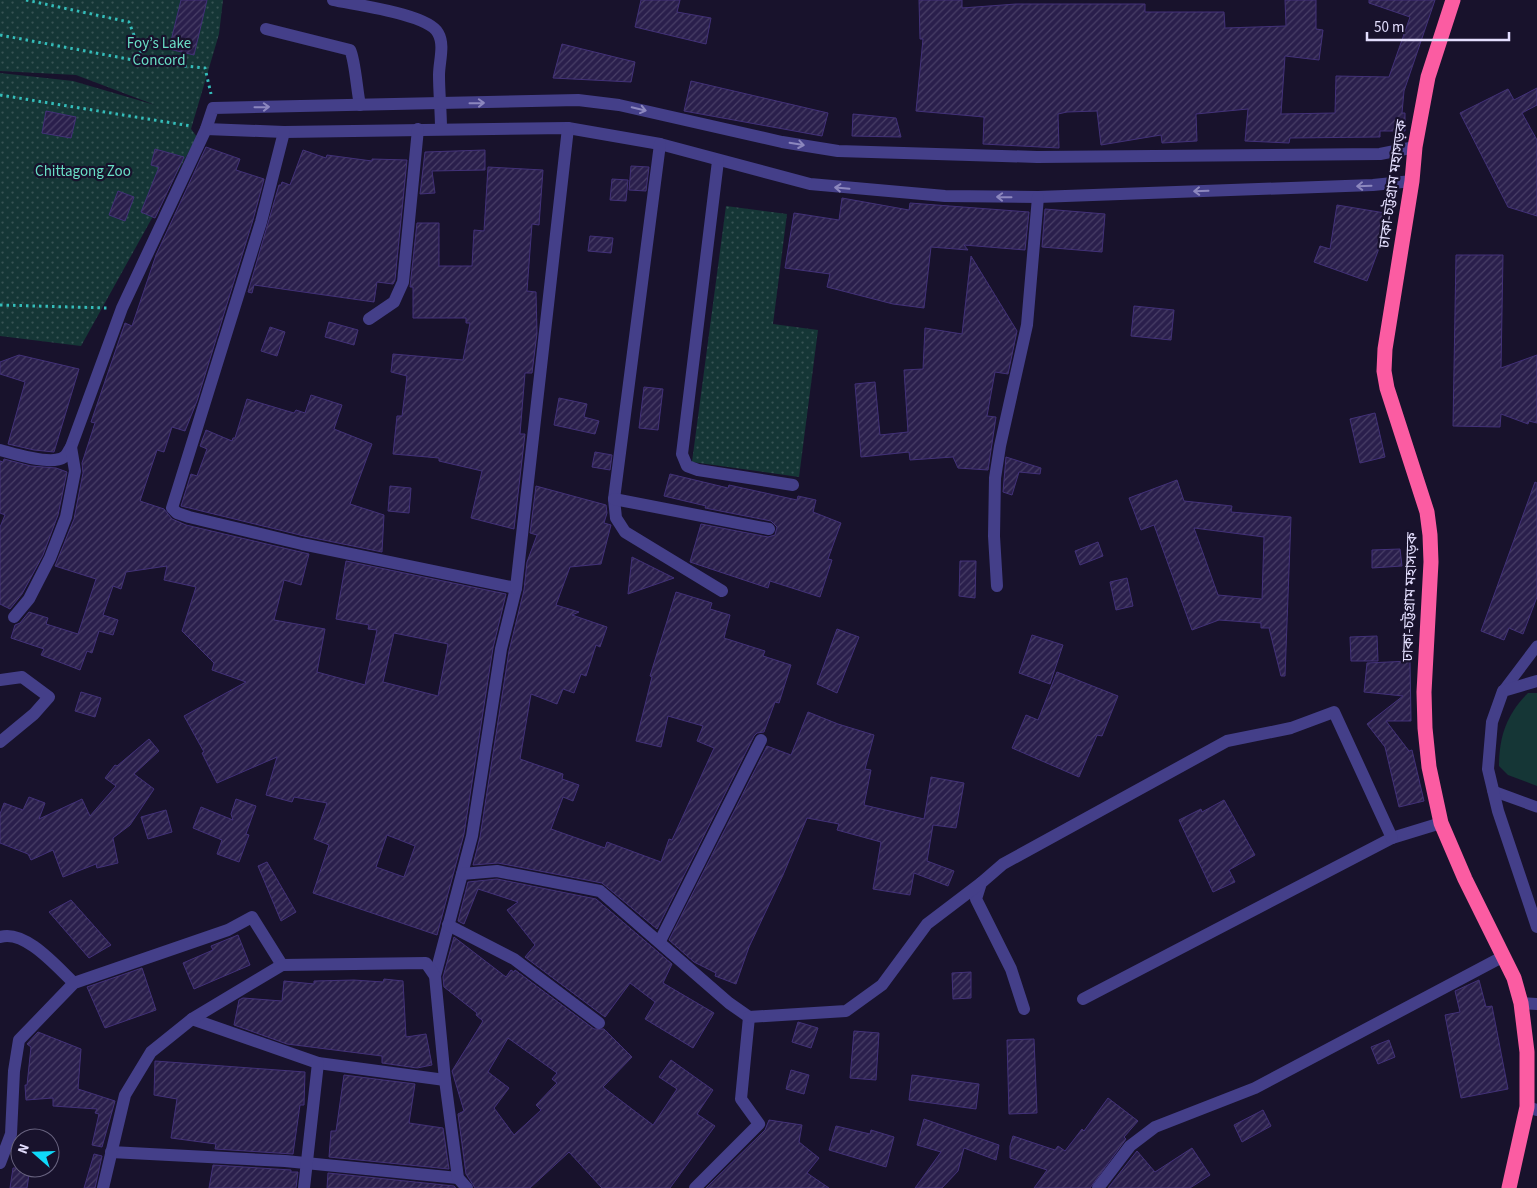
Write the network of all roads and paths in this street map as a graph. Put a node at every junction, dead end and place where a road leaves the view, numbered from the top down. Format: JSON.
{"nodes":[{"id":1,"x":26,"y":0,"type":"edge"},
{"id":2,"x":333,"y":0,"type":"edge"},
{"id":3,"x":1453,"y":0,"type":"edge"},
{"id":4,"x":266,"y":29,"type":"dead end"},
{"id":5,"x":0,"y":35,"type":"edge"},
{"id":6,"x":144,"y":62,"type":"junction"},
{"id":7,"x":0,"y":95,"type":"edge"},
{"id":8,"x":441,"y":104,"type":"junction"},
{"id":9,"x":360,"y":105,"type":"junction"},
{"id":10,"x":213,"y":108,"type":"junction"},
{"id":11,"x":568,"y":128,"type":"junction"},
{"id":12,"x":206,"y":129,"type":"junction"},
{"id":13,"x":441,"y":129,"type":"junction"},
{"id":14,"x":418,"y":130,"type":"junction"},
{"id":15,"x":284,"y":132,"type":"junction"},
{"id":16,"x":660,"y":144,"type":"junction"},
{"id":17,"x":1415,"y":147,"type":"junction"},
{"id":18,"x":718,"y":161,"type":"junction"},
{"id":19,"x":1412,"y":181,"type":"junction"},
{"id":20,"x":1038,"y":197,"type":"junction"},
{"id":21,"x":0,"y":304,"type":"edge"},
{"id":22,"x":122,"y":308,"type":"junction"},
{"id":23,"x":369,"y":319,"type":"dead end"},
{"id":24,"x":71,"y":447,"type":"junction"},
{"id":25,"x":0,"y":450,"type":"edge"},
{"id":26,"x":793,"y":485,"type":"dead end"},
{"id":27,"x":614,"y":499,"type":"junction"},
{"id":28,"x":769,"y":529,"type":"dead end"},
{"id":29,"x":998,"y":586,"type":"dead end"},
{"id":30,"x":516,"y":588,"type":"junction"},
{"id":31,"x":722,"y":591,"type":"dead end"},
{"id":32,"x":14,"y":617,"type":"dead end"},
{"id":33,"x":1537,"y":646,"type":"edge"},
{"id":34,"x":0,"y":680,"type":"edge"},
{"id":35,"x":1537,"y":681,"type":"edge"},
{"id":36,"x":1503,"y":691,"type":"junction"},
{"id":37,"x":761,"y":740,"type":"dead end"},
{"id":38,"x":0,"y":742,"type":"edge"},
{"id":39,"x":1493,"y":791,"type":"junction"},
{"id":40,"x":1537,"y":807,"type":"edge"},
{"id":41,"x":1441,"y":823,"type":"junction"},
{"id":42,"x":1392,"y":838,"type":"junction"},
{"id":43,"x":462,"y":874,"type":"junction"},
{"id":44,"x":981,"y":884,"type":"junction"},
{"id":45,"x":448,"y":924,"type":"junction"},
{"id":46,"x":1537,"y":927,"type":"edge"},
{"id":47,"x":0,"y":937,"type":"edge"},
{"id":48,"x":660,"y":941,"type":"junction"},
{"id":49,"x":1504,"y":956,"type":"junction"},
{"id":50,"x":282,"y":965,"type":"junction"},
{"id":51,"x":434,"y":976,"type":"junction"},
{"id":52,"x":74,"y":983,"type":"junction"},
{"id":53,"x":1083,"y":999,"type":"dead end"},
{"id":54,"x":1521,"y":1003,"type":"junction"},
{"id":55,"x":1537,"y":1004,"type":"edge"},
{"id":56,"x":1024,"y":1009,"type":"dead end"},
{"id":57,"x":749,"y":1017,"type":"junction"},
{"id":58,"x":192,"y":1019,"type":"junction"},
{"id":59,"x":599,"y":1023,"type":"dead end"},
{"id":60,"x":318,"y":1063,"type":"junction"},
{"id":61,"x":445,"y":1080,"type":"junction"},
{"id":62,"x":1532,"y":1109,"type":"edge"},
{"id":63,"x":112,"y":1152,"type":"junction"},
{"id":64,"x":0,"y":1163,"type":"edge"},
{"id":65,"x":306,"y":1163,"type":"junction"},
{"id":66,"x":463,"y":1183,"type":"edge"},
{"id":67,"x":103,"y":1188,"type":"edge"},
{"id":68,"x":304,"y":1188,"type":"edge"},
{"id":69,"x":695,"y":1188,"type":"edge"},
{"id":70,"x":1098,"y":1188,"type":"edge"},
{"id":71,"x":1508,"y":1188,"type":"edge"}],
"edges":[{"from":1,"to":6,"type":"path"},
{"from":2,"to":8,"type":"street"},
{"from":3,"to":17,"type":"highway","name":"ঢাকা-চট্টগ্রাম মহাসড়ক"},
{"from":4,"to":9,"type":"street"},
{"from":5,"to":6,"type":"path"},
{"from":6,"to":10,"type":"path"},
{"from":7,"to":12,"type":"path"},
{"from":8,"to":9,"type":"street"},
{"from":8,"to":13,"type":"street"},
{"from":8,"to":17,"type":"street","one_way":true},
{"from":10,"to":9,"type":"street","one_way":true},
{"from":10,"to":12,"type":"street"},
{"from":11,"to":13,"type":"street"},
{"from":11,"to":16,"type":"street"},
{"from":11,"to":30,"type":"street"},
{"from":12,"to":15,"type":"street"},
{"from":12,"to":22,"type":"street"},
{"from":13,"to":14,"type":"street"},
{"from":14,"to":15,"type":"street"},
{"from":14,"to":23,"type":"street"},
{"from":15,"to":30,"type":"street"},
{"from":16,"to":18,"type":"street"},
{"from":16,"to":27,"type":"street"},
{"from":17,"to":19,"type":"highway","name":"ঢাকা-চট্টগ্রাম মহাসড়ক"},
{"from":20,"to":18,"type":"street","one_way":true},
{"from":18,"to":26,"type":"street"},
{"from":19,"to":20,"type":"street","one_way":true},
{"from":19,"to":41,"type":"highway","name":"ঢাকা-চট্টগ্রাম মহাসড়ক"},
{"from":20,"to":29,"type":"street"},
{"from":21,"to":22,"type":"path"},
{"from":22,"to":24,"type":"street"},
{"from":24,"to":25,"type":"street"},
{"from":24,"to":32,"type":"street"},
{"from":27,"to":28,"type":"street"},
{"from":27,"to":31,"type":"street"},
{"from":30,"to":43,"type":"street"},
{"from":33,"to":36,"type":"lane"},
{"from":34,"to":38,"type":"street"},
{"from":35,"to":36,"type":"street"},
{"from":36,"to":39,"type":"street"},
{"from":37,"to":48,"type":"street"},
{"from":39,"to":40,"type":"lane"},
{"from":39,"to":46,"type":"street"},
{"from":41,"to":42,"type":"street"},
{"from":41,"to":49,"type":"highway","name":"ঢাকা-চট্টগ্রাম মহাসড়ক"},
{"from":42,"to":44,"type":"street"},
{"from":42,"to":53,"type":"street"},
{"from":43,"to":45,"type":"street"},
{"from":43,"to":48,"type":"street"},
{"from":44,"to":56,"type":"street"},
{"from":44,"to":57,"type":"street"},
{"from":45,"to":51,"type":"street"},
{"from":45,"to":59,"type":"street"},
{"from":47,"to":52,"type":"street"},
{"from":48,"to":57,"type":"street"},
{"from":49,"to":54,"type":"highway","name":"ঢাকা-চট্টগ্রাম মহাসড়ক"},
{"from":49,"to":70,"type":"street"},
{"from":50,"to":51,"type":"street"},
{"from":50,"to":52,"type":"street"},
{"from":50,"to":58,"type":"street"},
{"from":51,"to":61,"type":"street"},
{"from":52,"to":64,"type":"street"},
{"from":54,"to":55,"type":"street"},
{"from":54,"to":62,"type":"highway","name":"ঢাকা-চট্টগ্রাম মহাসড়ক"},
{"from":57,"to":69,"type":"street"},
{"from":58,"to":60,"type":"street"},
{"from":58,"to":63,"type":"street"},
{"from":60,"to":61,"type":"street"},
{"from":60,"to":65,"type":"street"},
{"from":61,"to":66,"type":"street"},
{"from":62,"to":71,"type":"highway","name":"ঢাকা-চট্টগ্রাম মহাসড়ক"},
{"from":63,"to":65,"type":"street"},
{"from":63,"to":67,"type":"street"},
{"from":65,"to":66,"type":"street"},
{"from":65,"to":68,"type":"street"}]}
